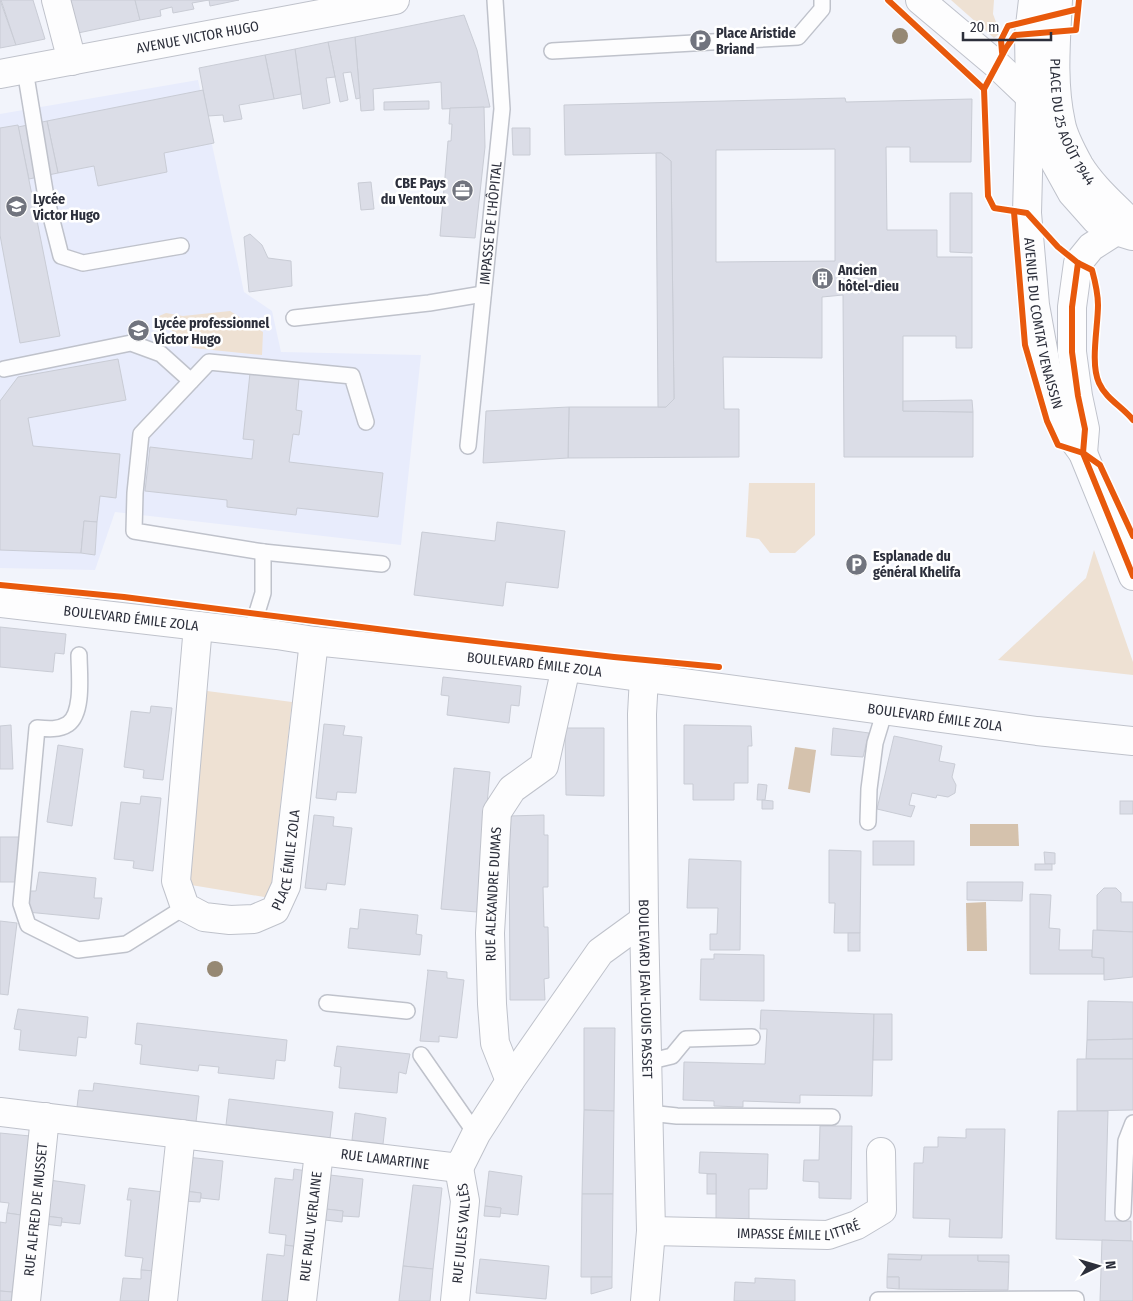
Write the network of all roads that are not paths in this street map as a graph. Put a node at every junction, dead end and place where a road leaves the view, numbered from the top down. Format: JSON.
{"nodes":[{"id":1,"x":56,"y":0,"type":"edge"},
{"id":2,"x":395,"y":0,"type":"edge"},
{"id":3,"x":495,"y":0,"type":"edge"},
{"id":4,"x":822,"y":0,"type":"edge"},
{"id":5,"x":920,"y":0,"type":"edge"},
{"id":6,"x":1058,"y":0,"type":"edge"},
{"id":7,"x":1029,"y":3,"type":"edge"},
{"id":8,"x":552,"y":51,"type":"dead end"},
{"id":9,"x":72,"y":61,"type":"junction"},
{"id":10,"x":12,"y":72,"type":"edge"},
{"id":11,"x":1030,"y":97,"type":"junction"},
{"id":12,"x":1061,"y":125,"type":"junction"},
{"id":13,"x":1127,"y":231,"type":"edge"},
{"id":14,"x":181,"y":246,"type":"dead end"},
{"id":15,"x":483,"y":294,"type":"junction"},
{"id":16,"x":294,"y":318,"type":"dead end"},
{"id":17,"x":4,"y":369,"type":"dead end"},
{"id":18,"x":191,"y":381,"type":"junction"},
{"id":19,"x":366,"y":422,"type":"dead end"},
{"id":20,"x":468,"y":446,"type":"dead end"},
{"id":21,"x":1083,"y":453,"type":"junction"},
{"id":22,"x":1133,"y":536,"type":"edge"},
{"id":23,"x":263,"y":552,"type":"junction"},
{"id":24,"x":382,"y":564,"type":"dead end"},
{"id":25,"x":1133,"y":576,"type":"edge"},
{"id":26,"x":0,"y":603,"type":"edge"},
{"id":27,"x":198,"y":626,"type":"junction"},
{"id":28,"x":251,"y":632,"type":"junction"},
{"id":29,"x":314,"y":641,"type":"junction"},
{"id":30,"x":79,"y":655,"type":"dead end"},
{"id":31,"x":566,"y":667,"type":"junction"},
{"id":32,"x":644,"y":678,"type":"junction"},
{"id":33,"x":885,"y":710,"type":"junction"},
{"id":34,"x":1133,"y":721,"type":"edge"},
{"id":35,"x":1066,"y":734,"type":"junction"},
{"id":36,"x":1133,"y":740,"type":"edge"},
{"id":37,"x":1133,"y":760,"type":"edge"},
{"id":38,"x":868,"y":822,"type":"dead end"},
{"id":39,"x":185,"y":907,"type":"junction"},
{"id":40,"x":644,"y":920,"type":"junction"},
{"id":41,"x":327,"y":1003,"type":"dead end"},
{"id":42,"x":407,"y":1010,"type":"dead end"},
{"id":43,"x":752,"y":1037,"type":"dead end"},
{"id":44,"x":421,"y":1055,"type":"dead end"},
{"id":45,"x":648,"y":1062,"type":"junction"},
{"id":46,"x":510,"y":1081,"type":"junction"},
{"id":47,"x":0,"y":1112,"type":"edge"},
{"id":48,"x":648,"y":1113,"type":"junction"},
{"id":49,"x":45,"y":1117,"type":"junction"},
{"id":50,"x":832,"y":1117,"type":"dead end"},
{"id":51,"x":1133,"y":1123,"type":"edge"},
{"id":52,"x":180,"y":1134,"type":"junction"},
{"id":53,"x":476,"y":1134,"type":"junction"},
{"id":54,"x":319,"y":1152,"type":"junction"},
{"id":55,"x":881,"y":1152,"type":"dead end"},
{"id":56,"x":459,"y":1168,"type":"junction"},
{"id":57,"x":1123,"y":1213,"type":"dead end"},
{"id":58,"x":651,"y":1231,"type":"junction"},
{"id":59,"x":642,"y":1300,"type":"edge"},
{"id":60,"x":878,"y":1300,"type":"edge"},
{"id":61,"x":26,"y":1301,"type":"edge"},
{"id":62,"x":163,"y":1301,"type":"edge"},
{"id":63,"x":302,"y":1301,"type":"edge"},
{"id":64,"x":455,"y":1301,"type":"edge"},
{"id":65,"x":1076,"y":1301,"type":"edge"}],
"edges":[{"from":1,"to":9,"type":"street"},
{"from":2,"to":9,"type":"street","name":"AVENUE VICTOR HUGO"},
{"from":3,"to":15,"type":"lane","name":"IMPASSE DE L'HÔPITAL"},
{"from":4,"to":8,"type":"lane"},
{"from":5,"to":11,"type":"street"},
{"from":6,"to":12,"type":"street","name":"PLACE DU 25 AOÛT 1944"},
{"from":7,"to":11,"type":"street","name":"PLACE DU 25 AOÛT 1944"},
{"from":9,"to":10,"type":"street","name":"AVENUE VICTOR HUGO"},
{"from":10,"to":14,"type":"lane"},
{"from":11,"to":12,"type":"street"},
{"from":11,"to":13,"type":"street"},
{"from":11,"to":21,"type":"street","name":"AVENUE DU COMTAT VENAISSIN"},
{"from":12,"to":13,"type":"street","name":"PLACE DU 25 AOÛT 1944"},
{"from":13,"to":21,"type":"street","name":"AVENUE DU COMTAT VENAISSIN"},
{"from":15,"to":16,"type":"lane"},
{"from":15,"to":20,"type":"lane","name":"IMPASSE DE L'HÔPITAL"},
{"from":17,"to":18,"type":"lane"},
{"from":18,"to":19,"type":"lane"},
{"from":18,"to":23,"type":"lane"},
{"from":21,"to":22,"type":"street","name":"AVENUE DU COMTAT VENAISSIN"},
{"from":21,"to":25,"type":"street","name":"AVENUE DU COMTAT VENAISSIN"},
{"from":23,"to":24,"type":"lane"},
{"from":23,"to":28,"type":"lane"},
{"from":26,"to":27,"type":"street","name":"BOULEVARD ÉMILE ZOLA"},
{"from":27,"to":28,"type":"street","name":"BOULEVARD ÉMILE ZOLA"},
{"from":27,"to":39,"type":"street"},
{"from":28,"to":29,"type":"street","name":"BOULEVARD ÉMILE ZOLA"},
{"from":29,"to":31,"type":"street","name":"BOULEVARD ÉMILE ZOLA"},
{"from":29,"to":39,"type":"street","name":"PLACE ÉMILE ZOLA"},
{"from":30,"to":39,"type":"lane"},
{"from":31,"to":32,"type":"street","name":"BOULEVARD ÉMILE ZOLA"},
{"from":31,"to":46,"type":"street","name":"RUE ALEXANDRE DUMAS"},
{"from":32,"to":33,"type":"street","name":"BOULEVARD ÉMILE ZOLA"},
{"from":32,"to":40,"type":"street","name":"BOULEVARD JEAN-LOUIS PASSET"},
{"from":33,"to":35,"type":"street","name":"BOULEVARD ÉMILE ZOLA"},
{"from":33,"to":38,"type":"lane"},
{"from":34,"to":35,"type":"street","name":"BOULEVARD ÉMILE ZOLA"},
{"from":35,"to":36,"type":"street","name":"BOULEVARD ÉMILE ZOLA"},
{"from":35,"to":37,"type":"street","name":"BOULEVARD ÉMILE ZOLA"},
{"from":40,"to":45,"type":"street","name":"BOULEVARD JEAN-LOUIS PASSET"},
{"from":40,"to":46,"type":"street"},
{"from":41,"to":42,"type":"lane"},
{"from":43,"to":45,"type":"lane"},
{"from":44,"to":53,"type":"lane"},
{"from":45,"to":48,"type":"street","name":"BOULEVARD JEAN-LOUIS PASSET"},
{"from":46,"to":53,"type":"street"},
{"from":47,"to":49,"type":"street","name":"RUE LAMARTINE"},
{"from":48,"to":50,"type":"lane"},
{"from":48,"to":58,"type":"street","name":"BOULEVARD JEAN-LOUIS PASSET"},
{"from":49,"to":52,"type":"street","name":"RUE LAMARTINE"},
{"from":49,"to":61,"type":"street","name":"RUE ALFRED DE MUSSET"},
{"from":51,"to":57,"type":"lane"},
{"from":52,"to":54,"type":"street","name":"RUE LAMARTINE"},
{"from":52,"to":62,"type":"street"},
{"from":53,"to":56,"type":"street"},
{"from":54,"to":56,"type":"street","name":"RUE LAMARTINE"},
{"from":54,"to":63,"type":"street","name":"RUE PAUL VERLAINE"},
{"from":55,"to":58,"type":"street","name":"IMPASSE ÉMILE LITTRÉ"},
{"from":56,"to":64,"type":"street","name":"RUE JULES VALLÈS"},
{"from":58,"to":59,"type":"street","name":"BOULEVARD JEAN-LOUIS PASSET"},
{"from":60,"to":65,"type":"lane"}]}
